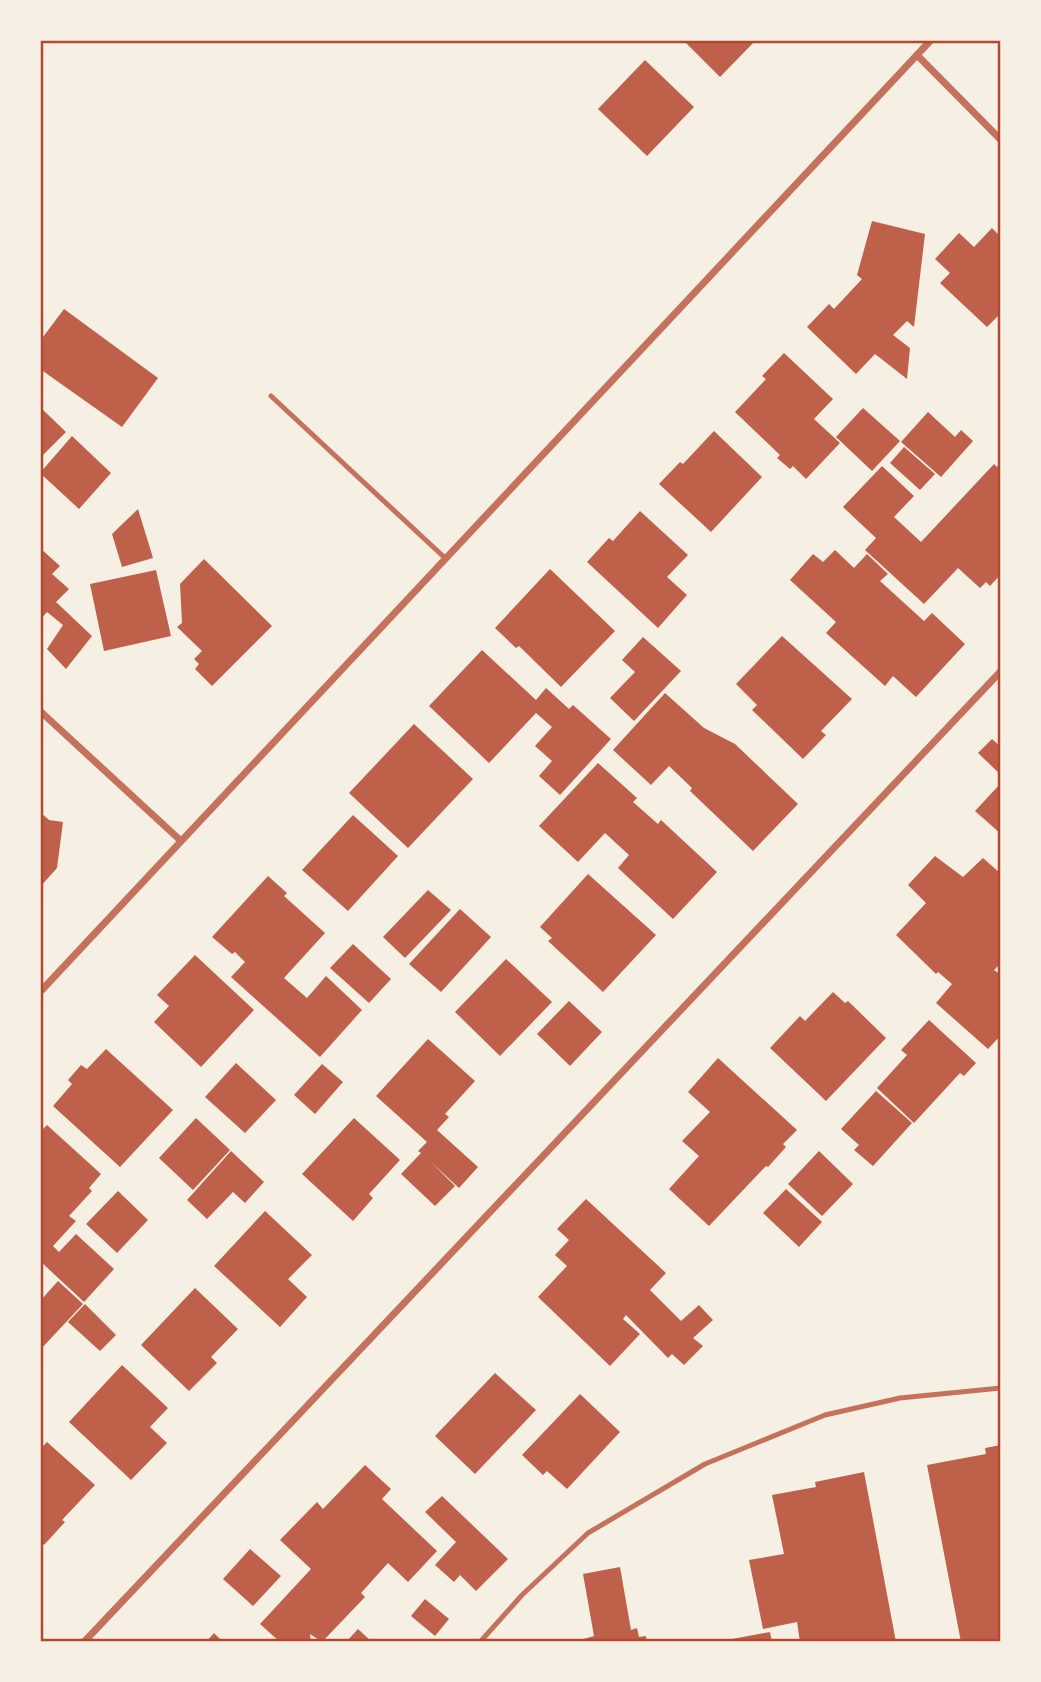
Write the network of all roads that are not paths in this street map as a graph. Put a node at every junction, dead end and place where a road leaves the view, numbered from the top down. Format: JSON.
{"nodes":[{"id":1,"x":931,"y":40,"type":"edge"},
{"id":2,"x":916,"y":55,"type":"junction"},
{"id":3,"x":1001,"y":140,"type":"edge"},
{"id":4,"x":271,"y":396,"type":"dead end"},
{"id":5,"x":445,"y":558,"type":"junction"},
{"id":6,"x":1001,"y":671,"type":"edge"},
{"id":7,"x":40,"y":712,"type":"edge"},
{"id":8,"x":180,"y":840,"type":"junction"},
{"id":9,"x":40,"y":992,"type":"edge"},
{"id":10,"x":1001,"y":1388,"type":"edge"},
{"id":11,"x":84,"y":1642,"type":"edge"},
{"id":12,"x":480,"y":1642,"type":"edge"}],
"edges":[{"from":1,"to":2,"type":"street"},
{"from":2,"to":3,"type":"street"},
{"from":2,"to":5,"type":"street"},
{"from":4,"to":5,"type":"lane"},
{"from":5,"to":8,"type":"street"},
{"from":6,"to":11,"type":"street"},
{"from":7,"to":8,"type":"street"},
{"from":8,"to":9,"type":"street"},
{"from":10,"to":12,"type":"lane"}]}
